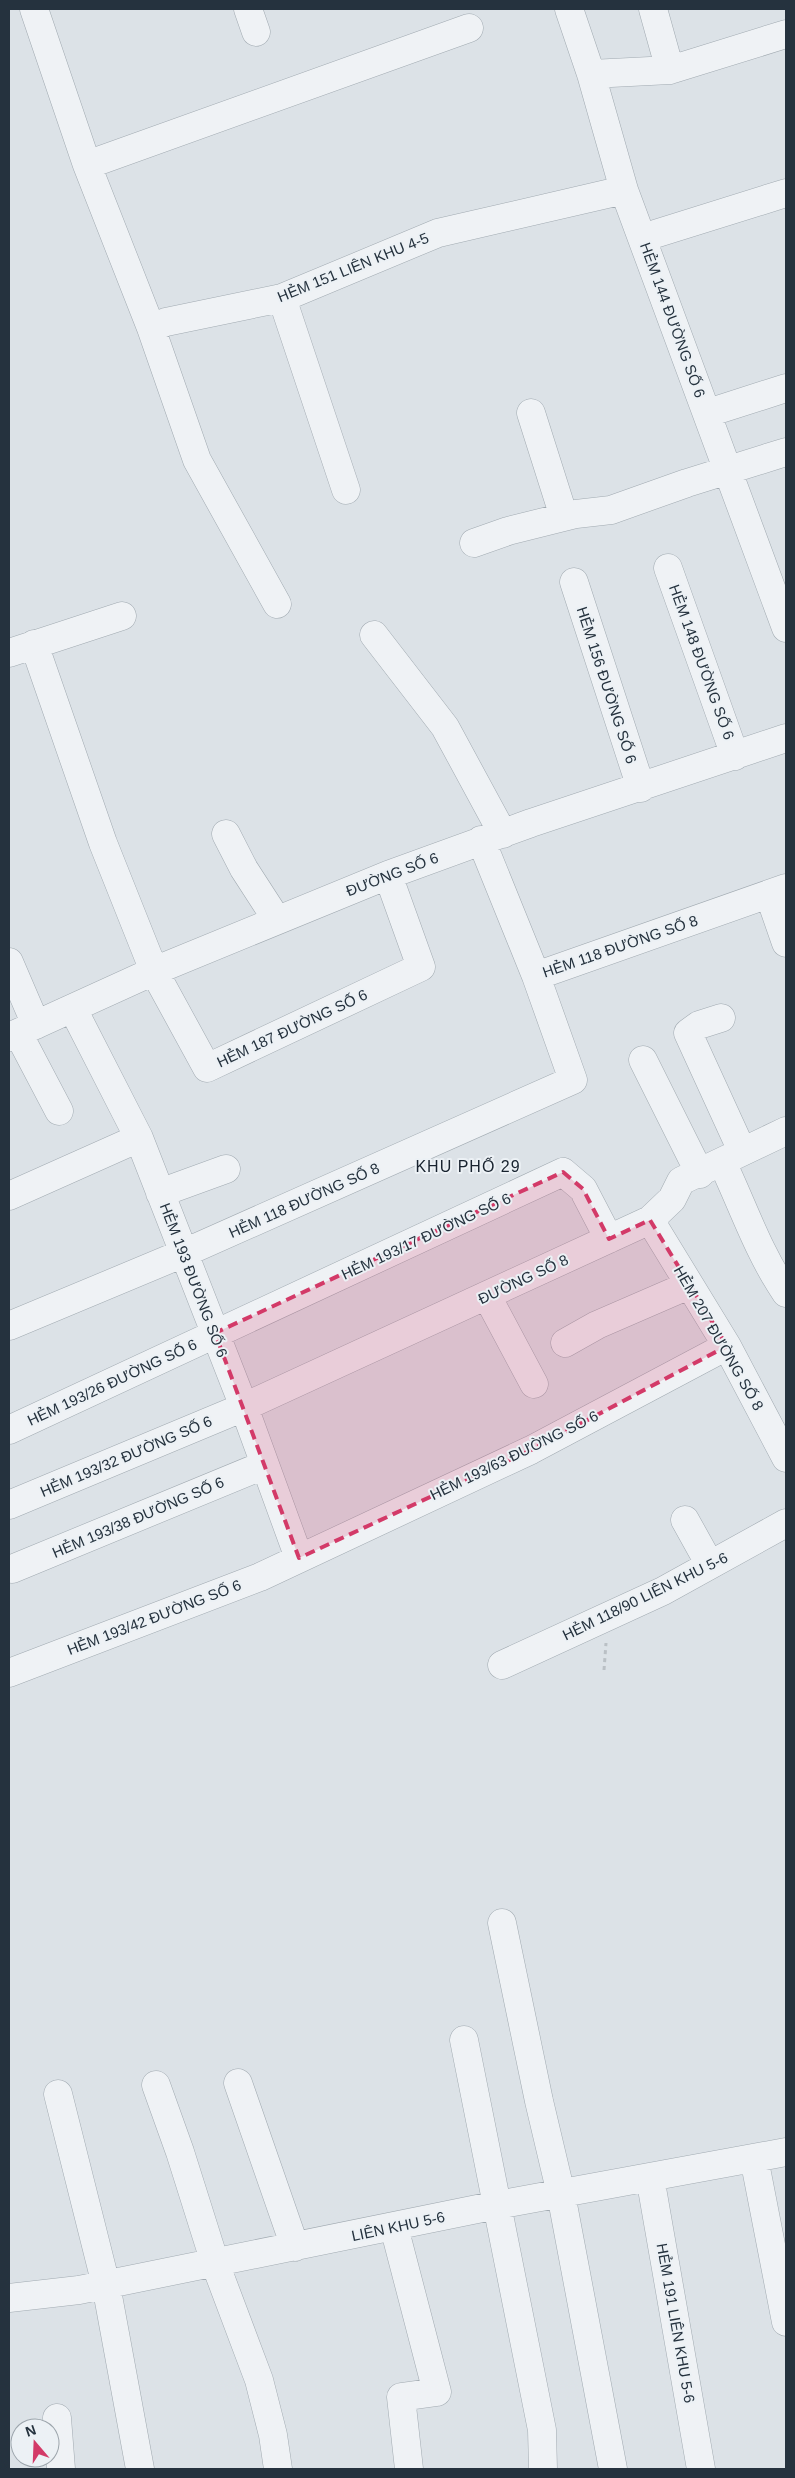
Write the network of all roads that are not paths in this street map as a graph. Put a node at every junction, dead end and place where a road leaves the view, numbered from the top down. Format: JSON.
{"nodes":[{"id":1,"x":34,"y":9,"type":"edge"},
{"id":2,"x":569,"y":9,"type":"edge"},
{"id":3,"x":653,"y":9,"type":"edge"},
{"id":4,"x":468,"y":28,"type":"dead end"},
{"id":5,"x":786,"y":34,"type":"edge"},
{"id":6,"x":670,"y":70,"type":"junction"},
{"id":7,"x":591,"y":74,"type":"junction"},
{"id":8,"x":87,"y":165,"type":"junction"},
{"id":9,"x":624,"y":190,"type":"junction"},
{"id":10,"x":786,"y":193,"type":"edge"},
{"id":11,"x":642,"y":238,"type":"junction"},
{"id":12,"x":282,"y":298,"type":"junction"},
{"id":13,"x":150,"y":328,"type":"junction"},
{"id":14,"x":786,"y":388,"type":"edge"},
{"id":15,"x":531,"y":413,"type":"dead end"},
{"id":16,"x":708,"y":414,"type":"junction"},
{"id":17,"x":786,"y":452,"type":"edge"},
{"id":18,"x":729,"y":470,"type":"junction"},
{"id":19,"x":346,"y":490,"type":"dead end"},
{"id":20,"x":564,"y":517,"type":"junction"},
{"id":21,"x":474,"y":543,"type":"dead end"},
{"id":22,"x":668,"y":568,"type":"dead end"},
{"id":23,"x":574,"y":582,"type":"dead end"},
{"id":24,"x":277,"y":604,"type":"dead end"},
{"id":25,"x":122,"y":616,"type":"dead end"},
{"id":26,"x":786,"y":628,"type":"edge"},
{"id":27,"x":374,"y":635,"type":"dead end"},
{"id":28,"x":34,"y":644,"type":"junction"},
{"id":29,"x":9,"y":653,"type":"edge"},
{"id":30,"x":786,"y":738,"type":"edge"},
{"id":31,"x":735,"y":756,"type":"junction"},
{"id":32,"x":641,"y":788,"type":"junction"},
{"id":33,"x":226,"y":834,"type":"dead end"},
{"id":34,"x":492,"y":837,"type":"junction"},
{"id":35,"x":388,"y":875,"type":"junction"},
{"id":36,"x":778,"y":891,"type":"edge"},
{"id":37,"x":277,"y":920,"type":"junction"},
{"id":38,"x":786,"y":943,"type":"edge"},
{"id":39,"x":9,"y":962,"type":"edge"},
{"id":40,"x":154,"y":971,"type":"junction"},
{"id":41,"x":536,"y":976,"type":"junction"},
{"id":42,"x":73,"y":1009,"type":"junction"},
{"id":43,"x":721,"y":1018,"type":"dead end"},
{"id":44,"x":21,"y":1032,"type":"edge"},
{"id":45,"x":643,"y":1060,"type":"dead end"},
{"id":46,"x":59,"y":1111,"type":"dead end"},
{"id":47,"x":786,"y":1131,"type":"edge"},
{"id":48,"x":139,"y":1138,"type":"junction"},
{"id":49,"x":721,"y":1162,"type":"junction"},
{"id":50,"x":226,"y":1169,"type":"dead end"},
{"id":51,"x":160,"y":1193,"type":"junction"},
{"id":52,"x":9,"y":1196,"type":"edge"},
{"id":53,"x":650,"y":1220,"type":"junction"},
{"id":54,"x":609,"y":1239,"type":"junction"},
{"id":55,"x":184,"y":1254,"type":"junction"},
{"id":56,"x":688,"y":1283,"type":"junction"},
{"id":57,"x":786,"y":1292,"type":"edge"},
{"id":58,"x":487,"y":1296,"type":"junction"},
{"id":59,"x":9,"y":1326,"type":"edge"},
{"id":60,"x":214,"y":1333,"type":"junction"},
{"id":61,"x":565,"y":1343,"type":"dead end"},
{"id":62,"x":727,"y":1346,"type":"junction"},
{"id":63,"x":534,"y":1384,"type":"dead end"},
{"id":64,"x":244,"y":1407,"type":"junction"},
{"id":65,"x":9,"y":1430,"type":"edge"},
{"id":66,"x":785,"y":1453,"type":"edge"},
{"id":67,"x":264,"y":1464,"type":"junction"},
{"id":68,"x":9,"y":1505,"type":"edge"},
{"id":69,"x":685,"y":1520,"type":"dead end"},
{"id":70,"x":786,"y":1523,"type":"edge"},
{"id":71,"x":299,"y":1558,"type":"junction"},
{"id":72,"x":710,"y":1565,"type":"junction"},
{"id":73,"x":12,"y":1569,"type":"dead end"},
{"id":74,"x":502,"y":1665,"type":"dead end"},
{"id":75,"x":9,"y":1673,"type":"edge"},
{"id":76,"x":502,"y":1923,"type":"dead end"},
{"id":77,"x":464,"y":2040,"type":"dead end"},
{"id":78,"x":238,"y":2083,"type":"dead end"},
{"id":79,"x":156,"y":2085,"type":"dead end"},
{"id":80,"x":58,"y":2094,"type":"dead end"},
{"id":81,"x":786,"y":2152,"type":"edge"},
{"id":82,"x":754,"y":2158,"type":"junction"},
{"id":83,"x":650,"y":2177,"type":"junction"},
{"id":84,"x":561,"y":2194,"type":"junction"},
{"id":85,"x":497,"y":2205,"type":"junction"},
{"id":86,"x":394,"y":2227,"type":"junction"},
{"id":87,"x":295,"y":2247,"type":"junction"},
{"id":88,"x":214,"y":2263,"type":"junction"},
{"id":89,"x":106,"y":2285,"type":"junction"},
{"id":90,"x":9,"y":2298,"type":"edge"},
{"id":91,"x":786,"y":2322,"type":"edge"},
{"id":92,"x":140,"y":2469,"type":"edge"},
{"id":93,"x":278,"y":2469,"type":"edge"},
{"id":94,"x":409,"y":2469,"type":"edge"},
{"id":95,"x":543,"y":2469,"type":"edge"},
{"id":96,"x":613,"y":2469,"type":"edge"},
{"id":97,"x":701,"y":2469,"type":"edge"}],
"edges":[{"from":1,"to":8,"type":"street"},
{"from":2,"to":7,"type":"street","name":"HẺM 144 ĐƯỜNG SỐ 6"},
{"from":3,"to":6,"type":"street"},
{"from":4,"to":8,"type":"street"},
{"from":5,"to":6,"type":"street"},
{"from":6,"to":7,"type":"street"},
{"from":7,"to":9,"type":"street","name":"HẺM 144 ĐƯỜNG SỐ 6"},
{"from":8,"to":13,"type":"street"},
{"from":9,"to":11,"type":"street","name":"HẺM 144 ĐƯỜNG SỐ 6"},
{"from":9,"to":12,"type":"street","name":"HẺM 151 LIÊN KHU 4-5"},
{"from":10,"to":11,"type":"street"},
{"from":11,"to":16,"type":"street","name":"HẺM 144 ĐƯỜNG SỐ 6"},
{"from":12,"to":13,"type":"street","name":"HẺM 151 LIÊN KHU 4-5"},
{"from":12,"to":19,"type":"street"},
{"from":13,"to":24,"type":"street"},
{"from":14,"to":16,"type":"street"},
{"from":15,"to":20,"type":"street"},
{"from":16,"to":18,"type":"street","name":"HẺM 144 ĐƯỜNG SỐ 6"},
{"from":17,"to":18,"type":"street"},
{"from":18,"to":20,"type":"street"},
{"from":18,"to":26,"type":"street","name":"HẺM 144 ĐƯỜNG SỐ 6"},
{"from":20,"to":21,"type":"street"},
{"from":22,"to":31,"type":"street","name":"HẺM 148 ĐƯỜNG SỐ 6"},
{"from":23,"to":32,"type":"street","name":"HẺM 156 ĐƯỜNG SỐ 6"},
{"from":25,"to":28,"type":"street"},
{"from":27,"to":34,"type":"street"},
{"from":28,"to":29,"type":"street"},
{"from":28,"to":40,"type":"street"},
{"from":30,"to":31,"type":"street","name":"ĐƯỜNG SỐ 6"},
{"from":31,"to":32,"type":"street","name":"ĐƯỜNG SỐ 6"},
{"from":32,"to":34,"type":"street","name":"ĐƯỜNG SỐ 6"},
{"from":33,"to":37,"type":"street"},
{"from":34,"to":35,"type":"street","name":"ĐƯỜNG SỐ 6"},
{"from":34,"to":41,"type":"street"},
{"from":35,"to":37,"type":"street","name":"ĐƯỜNG SỐ 6"},
{"from":35,"to":40,"type":"street","name":"HẺM 187 ĐƯỜNG SỐ 6"},
{"from":36,"to":38,"type":"street"},
{"from":36,"to":41,"type":"street","name":"HẺM 118 ĐƯỜNG SỐ 8"},
{"from":37,"to":40,"type":"street","name":"ĐƯỜNG SỐ 6"},
{"from":39,"to":44,"type":"street"},
{"from":40,"to":42,"type":"street","name":"ĐƯỜNG SỐ 6"},
{"from":41,"to":55,"type":"street","name":"HẺM 118 ĐƯỜNG SỐ 8"},
{"from":42,"to":44,"type":"street","name":"ĐƯỜNG SỐ 6"},
{"from":42,"to":48,"type":"street","name":"HẺM 193 ĐƯỜNG SỐ 6"},
{"from":43,"to":49,"type":"street"},
{"from":44,"to":46,"type":"street"},
{"from":45,"to":49,"type":"street"},
{"from":47,"to":49,"type":"street","name":"ĐƯỜNG SỐ 8"},
{"from":48,"to":51,"type":"street","name":"HẺM 193 ĐƯỜNG SỐ 6"},
{"from":48,"to":52,"type":"street"},
{"from":49,"to":53,"type":"street","name":"ĐƯỜNG SỐ 8"},
{"from":49,"to":57,"type":"street"},
{"from":50,"to":51,"type":"street"},
{"from":51,"to":55,"type":"street","name":"HẺM 193 ĐƯỜNG SỐ 6"},
{"from":53,"to":54,"type":"street","name":"ĐƯỜNG SỐ 8"},
{"from":53,"to":56,"type":"street","name":"HẺM 207 ĐƯỜNG SỐ 8"},
{"from":54,"to":58,"type":"street","name":"ĐƯỜNG SỐ 8"},
{"from":54,"to":60,"type":"street","name":"HẺM 193/17 ĐƯỜNG SỐ 6"},
{"from":55,"to":59,"type":"street"},
{"from":55,"to":60,"type":"street","name":"HẺM 193 ĐƯỜNG SỐ 6"},
{"from":56,"to":61,"type":"street"},
{"from":56,"to":62,"type":"street","name":"HẺM 207 ĐƯỜNG SỐ 8"},
{"from":58,"to":63,"type":"street"},
{"from":58,"to":64,"type":"street","name":"ĐƯỜNG SỐ 8"},
{"from":60,"to":64,"type":"street","name":"HẺM 193 ĐƯỜNG SỐ 6"},
{"from":60,"to":65,"type":"street","name":"HẺM 193/26 ĐƯỜNG SỐ 6"},
{"from":62,"to":66,"type":"street","name":"HẺM 207 ĐƯỜNG SỐ 8"},
{"from":62,"to":71,"type":"street","name":"HẺM 193/63 ĐƯỜNG SỐ 6"},
{"from":64,"to":67,"type":"street","name":"HẺM 193 ĐƯỜNG SỐ 6"},
{"from":64,"to":68,"type":"street","name":"HẺM 193/32 ĐƯỜNG SỐ 6"},
{"from":67,"to":71,"type":"street","name":"HẺM 193 ĐƯỜNG SỐ 6"},
{"from":67,"to":73,"type":"street","name":"HẺM 193/38 ĐƯỜNG SỐ 6"},
{"from":69,"to":72,"type":"street"},
{"from":70,"to":72,"type":"street","name":"HẺM 118/90 LIÊN KHU 5-6"},
{"from":71,"to":75,"type":"street","name":"HẺM 193/42 ĐƯỜNG SỐ 6"},
{"from":72,"to":74,"type":"street","name":"HẺM 118/90 LIÊN KHU 5-6"},
{"from":76,"to":84,"type":"street"},
{"from":77,"to":85,"type":"street"},
{"from":78,"to":87,"type":"street"},
{"from":79,"to":88,"type":"street"},
{"from":80,"to":89,"type":"street"},
{"from":81,"to":82,"type":"street","name":"LIÊN KHU 5-6"},
{"from":82,"to":83,"type":"street","name":"LIÊN KHU 5-6"},
{"from":82,"to":91,"type":"street"},
{"from":83,"to":84,"type":"street","name":"LIÊN KHU 5-6"},
{"from":83,"to":97,"type":"street","name":"HẺM 191 LIÊN KHU 5-6"},
{"from":84,"to":85,"type":"street","name":"LIÊN KHU 5-6"},
{"from":84,"to":96,"type":"street"},
{"from":85,"to":86,"type":"street","name":"LIÊN KHU 5-6"},
{"from":85,"to":95,"type":"street"},
{"from":86,"to":87,"type":"street","name":"LIÊN KHU 5-6"},
{"from":86,"to":94,"type":"street"},
{"from":87,"to":88,"type":"street","name":"LIÊN KHU 5-6"},
{"from":88,"to":89,"type":"street","name":"LIÊN KHU 5-6"},
{"from":88,"to":93,"type":"street"},
{"from":89,"to":90,"type":"street","name":"LIÊN KHU 5-6"},
{"from":89,"to":92,"type":"street"}]}
